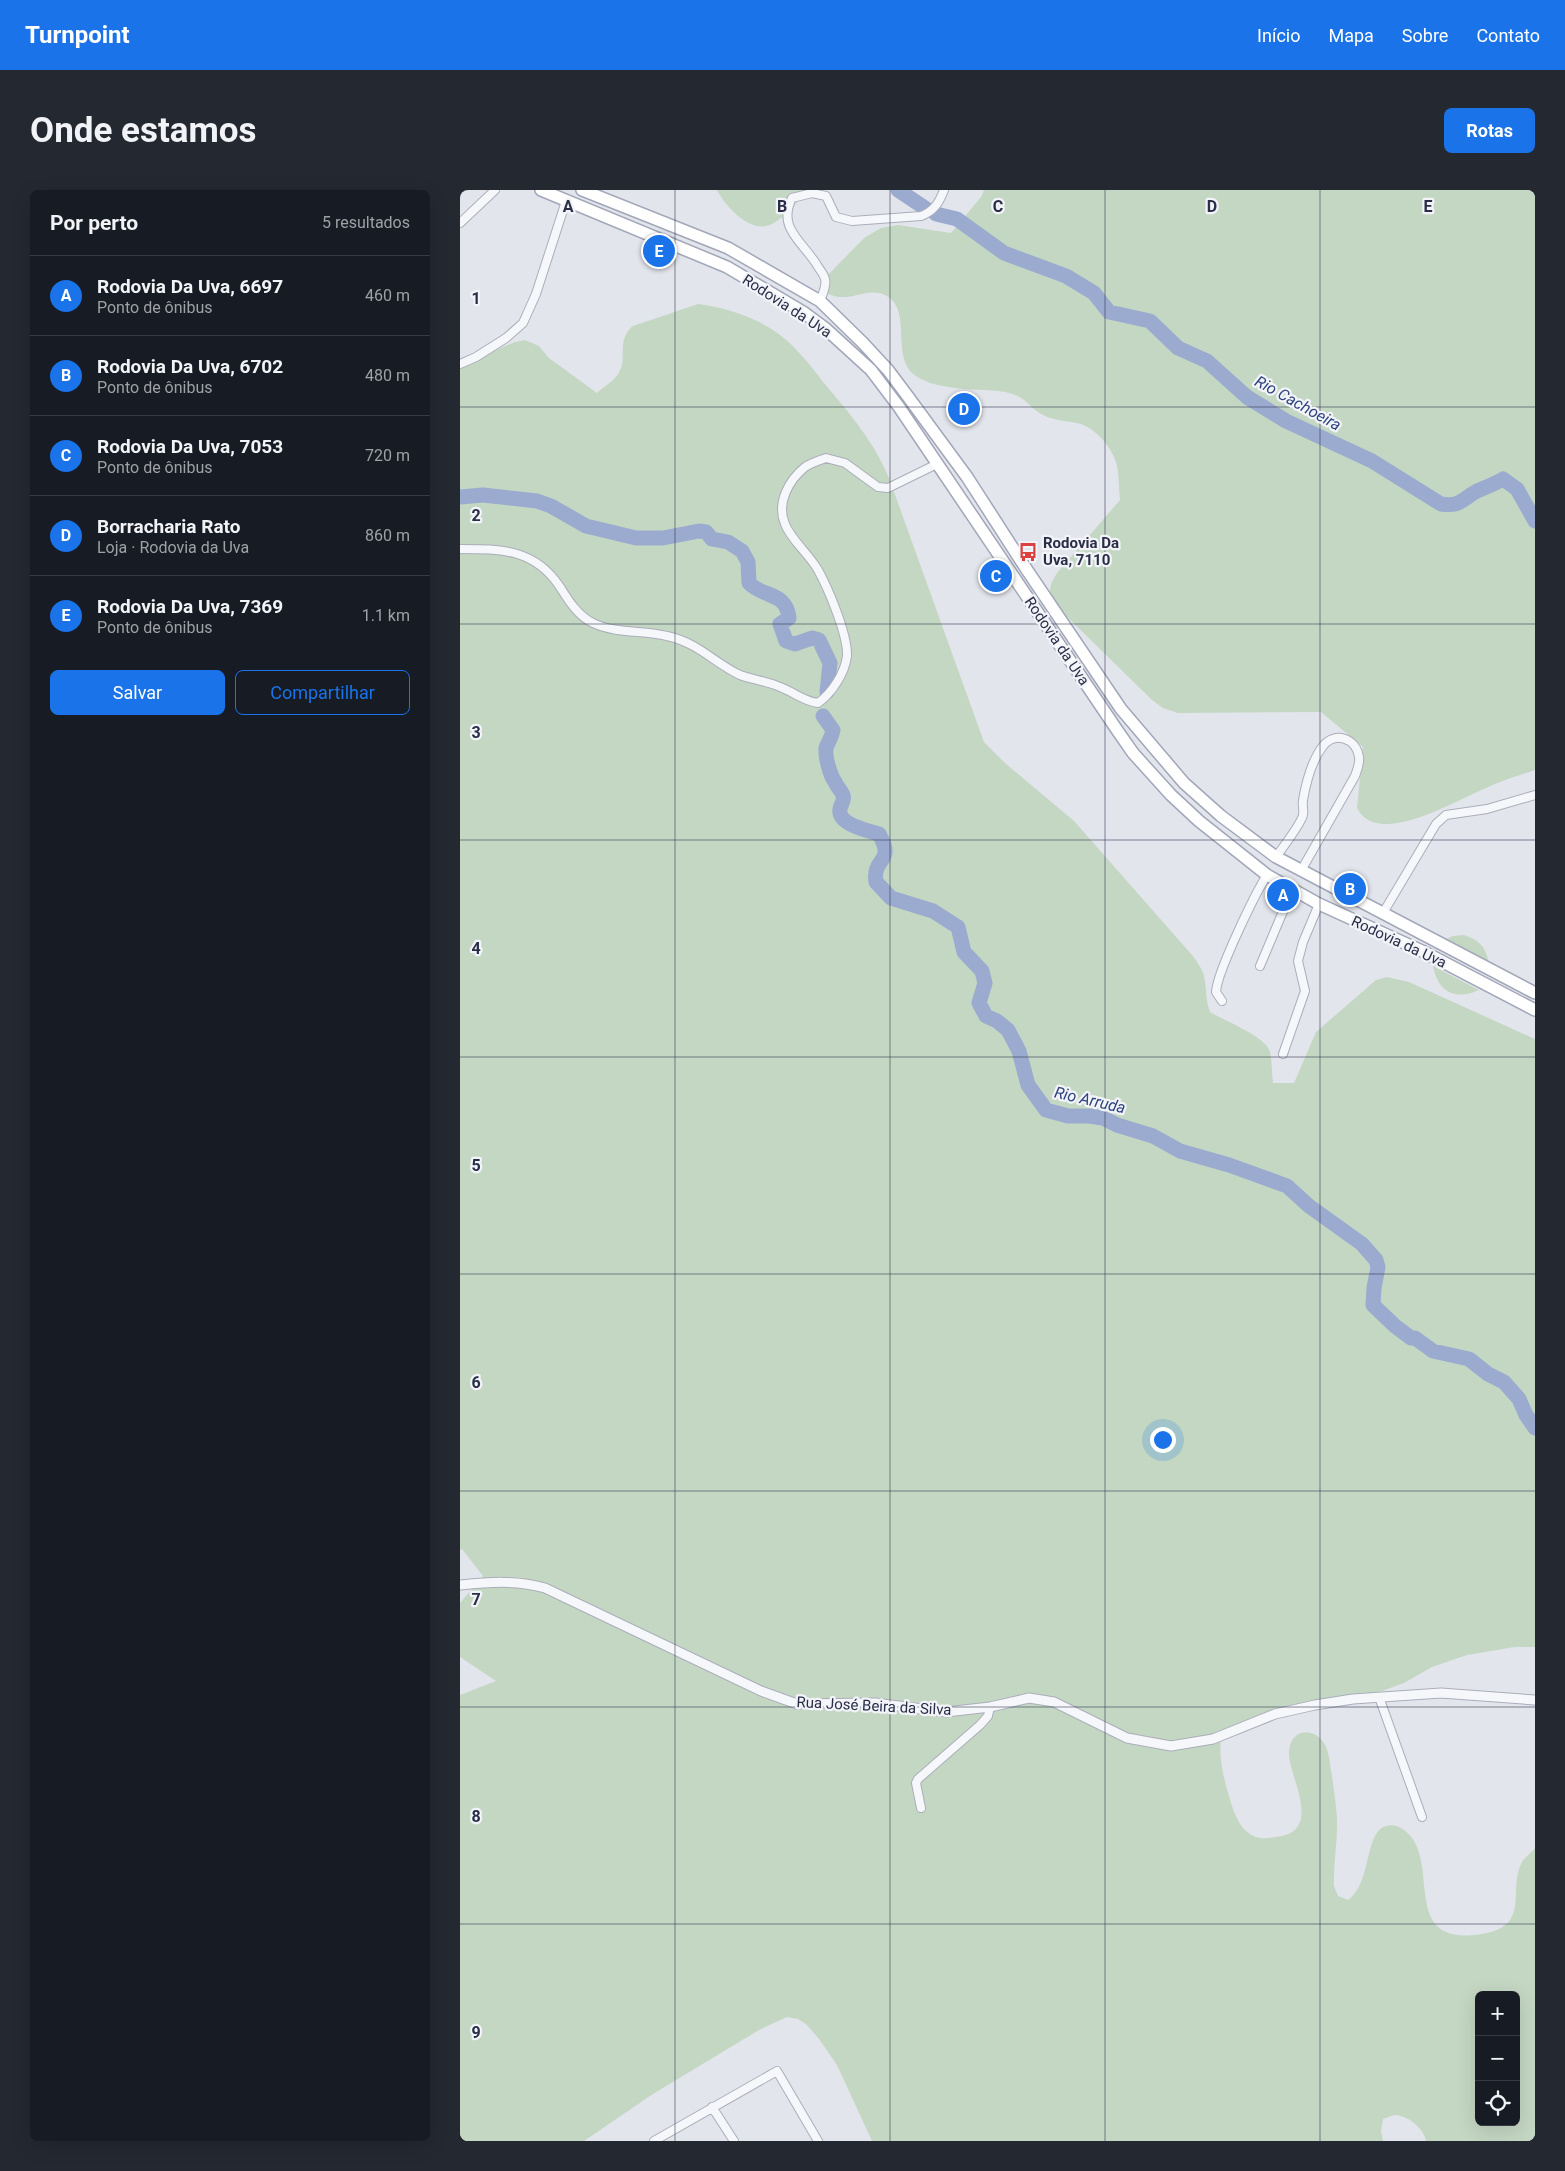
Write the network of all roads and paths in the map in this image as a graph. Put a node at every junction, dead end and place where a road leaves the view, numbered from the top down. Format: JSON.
{"nodes":[{"id":1,"x":495,"y":190,"type":"edge"},
{"id":2,"x":541,"y":190,"type":"edge"},
{"id":3,"x":582,"y":190,"type":"edge"},
{"id":4,"x":944,"y":190,"type":"edge"},
{"id":5,"x":566,"y":201,"type":"junction"},
{"id":6,"x":460,"y":223,"type":"edge"},
{"id":7,"x":820,"y":301,"type":"junction"},
{"id":8,"x":460,"y":364,"type":"edge"},
{"id":9,"x":938,"y":464,"type":"junction"},
{"id":10,"x":460,"y":549,"type":"edge"},
{"id":11,"x":1535,"y":795,"type":"edge"},
{"id":12,"x":1276,"y":856,"type":"junction"},
{"id":13,"x":1302,"y":869,"type":"junction"},
{"id":14,"x":1267,"y":875,"type":"junction"},
{"id":15,"x":1292,"y":890,"type":"junction"},
{"id":16,"x":1319,"y":904,"type":"junction"},
{"id":17,"x":1383,"y":913,"type":"junction"},
{"id":18,"x":1260,"y":966,"type":"dead end"},
{"id":19,"x":1535,"y":993,"type":"edge"},
{"id":20,"x":1222,"y":1001,"type":"dead end"},
{"id":21,"x":1535,"y":1010,"type":"edge"},
{"id":22,"x":1283,"y":1054,"type":"dead end"},
{"id":23,"x":460,"y":1585,"type":"edge"},
{"id":24,"x":1379,"y":1696,"type":"junction"},
{"id":25,"x":1535,"y":1700,"type":"edge"},
{"id":26,"x":990,"y":1707,"type":"junction"},
{"id":27,"x":921,"y":1808,"type":"dead end"},
{"id":28,"x":1422,"y":1817,"type":"dead end"},
{"id":29,"x":712,"y":2107,"type":"junction"},
{"id":30,"x":654,"y":2141,"type":"edge"},
{"id":31,"x":734,"y":2141,"type":"edge"},
{"id":32,"x":818,"y":2141,"type":"edge"}],
"edges":[{"from":1,"to":6,"type":"street"},
{"from":2,"to":5,"type":"main road","name":"Rodovia da Uva"},
{"from":3,"to":7,"type":"main road","name":"Rodovia da Uva"},
{"from":4,"to":7,"type":"street"},
{"from":5,"to":8,"type":"street"},
{"from":5,"to":9,"type":"main road","name":"Rodovia da Uva"},
{"from":7,"to":12,"type":"main road","name":"Rodovia da Uva"},
{"from":9,"to":10,"type":"street"},
{"from":9,"to":14,"type":"main road","name":"Rodovia da Uva"},
{"from":11,"to":17,"type":"street"},
{"from":12,"to":13,"type":"main road","name":"Rodovia da Uva"},
{"from":12,"to":13,"type":"street"},
{"from":13,"to":17,"type":"main road","name":"Rodovia da Uva"},
{"from":14,"to":15,"type":"main road","name":"Rodovia da Uva"},
{"from":14,"to":20,"type":"street"},
{"from":15,"to":16,"type":"main road","name":"Rodovia da Uva"},
{"from":15,"to":18,"type":"street"},
{"from":16,"to":21,"type":"main road","name":"Rodovia da Uva"},
{"from":16,"to":22,"type":"street"},
{"from":17,"to":19,"type":"main road","name":"Rodovia da Uva"},
{"from":23,"to":26,"type":"street","name":"Rua José Beira da Silva"},
{"from":24,"to":25,"type":"street","name":"Rua José Beira da Silva"},
{"from":24,"to":26,"type":"street","name":"Rua José Beira da Silva"},
{"from":24,"to":28,"type":"street"},
{"from":26,"to":27,"type":"street"},
{"from":29,"to":30,"type":"street"},
{"from":29,"to":31,"type":"street"},
{"from":29,"to":32,"type":"street"}]}
